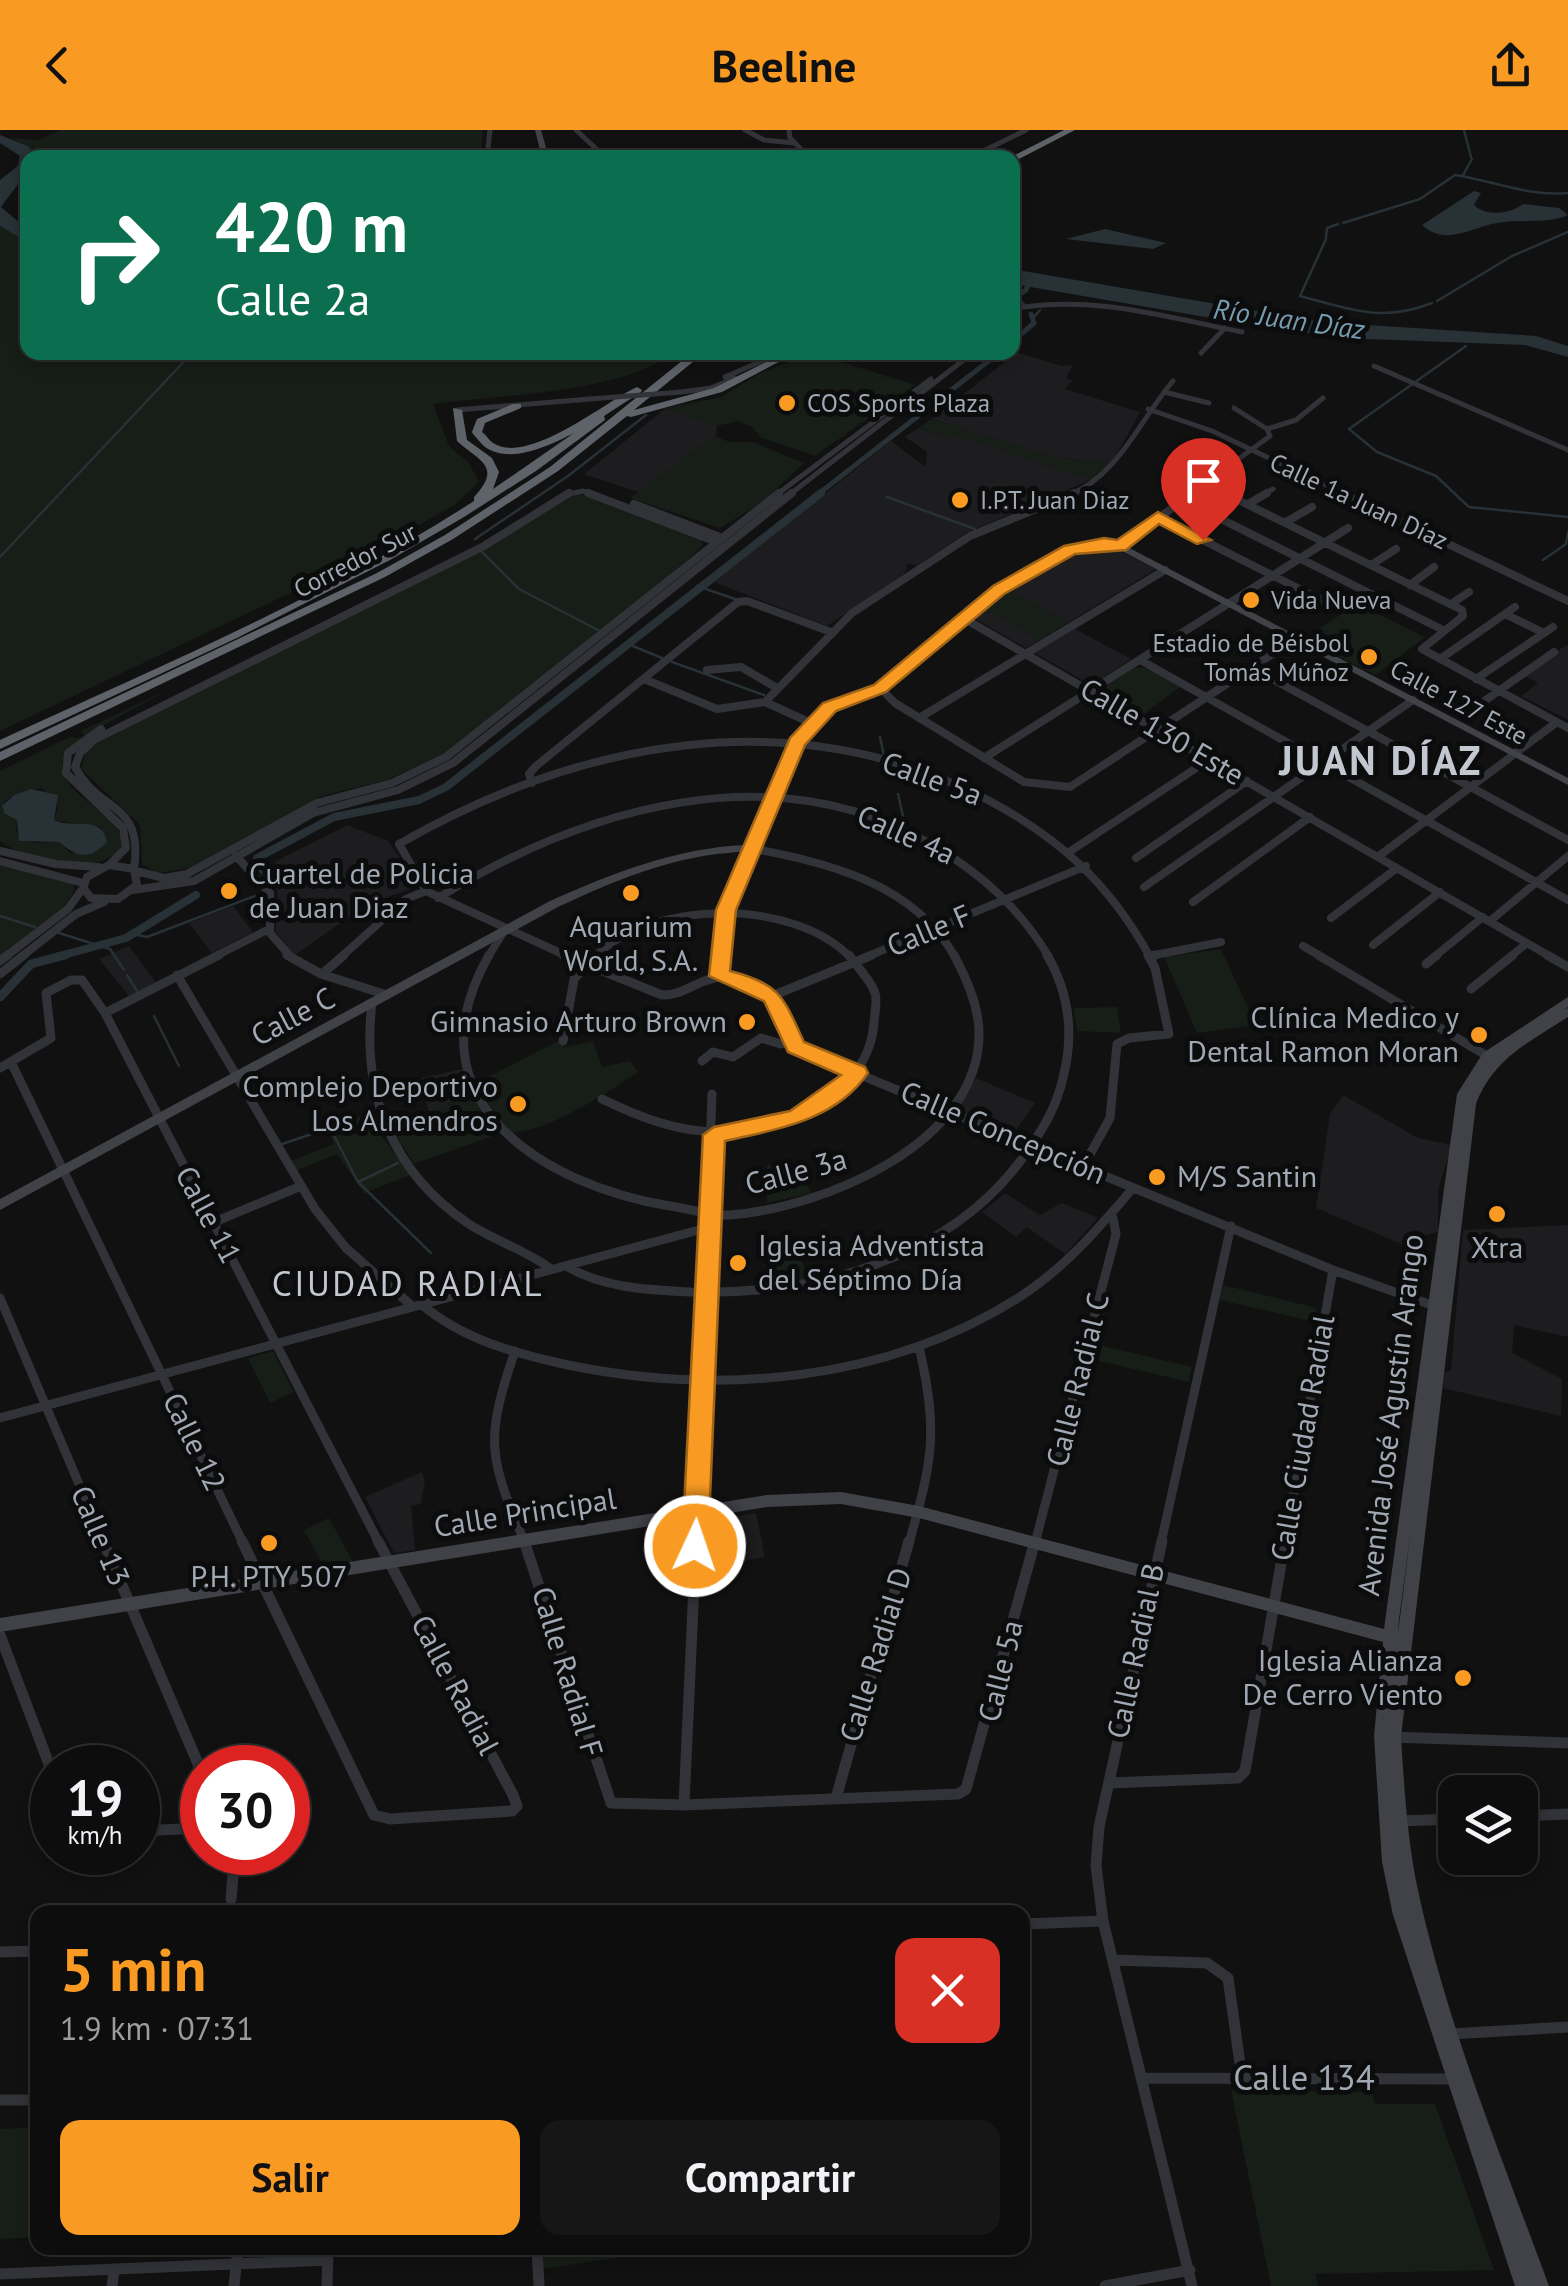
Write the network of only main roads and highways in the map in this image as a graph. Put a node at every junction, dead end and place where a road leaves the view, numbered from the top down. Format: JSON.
{"nodes":[{"id":1,"x":1055,"y":130,"type":"edge"},
{"id":2,"x":1071,"y":130,"type":"edge"},
{"id":3,"x":1016,"y":150,"type":"edge"},
{"id":4,"x":1020,"y":155,"type":"edge"},
{"id":5,"x":674,"y":360,"type":"edge"},
{"id":6,"x":690,"y":360,"type":"edge"},
{"id":7,"x":774,"y":360,"type":"edge"},
{"id":8,"x":637,"y":390,"type":"junction"},
{"id":9,"x":517,"y":406,"type":"road end"},
{"id":10,"x":458,"y":410,"type":"road end"},
{"id":11,"x":610,"y":425,"type":"junction"},
{"id":12,"x":448,"y":524,"type":"junction"},
{"id":13,"x":0,"y":744,"type":"edge"},
{"id":14,"x":0,"y":757,"type":"edge"}],
"edges":[{"from":1,"to":3,"type":"highway"},
{"from":2,"to":4,"type":"highway"},
{"from":5,"to":8,"type":"highway","name":"Corredor Sur"},
{"from":6,"to":11,"type":"highway","name":"Corredor Sur"},
{"from":7,"to":11,"type":"highway"},
{"from":8,"to":9,"type":"highway"},
{"from":8,"to":12,"type":"highway","name":"Corredor Sur"},
{"from":10,"to":12,"type":"highway"},
{"from":11,"to":14,"type":"highway","name":"Corredor Sur"},
{"from":12,"to":13,"type":"highway","name":"Corredor Sur"}]}
